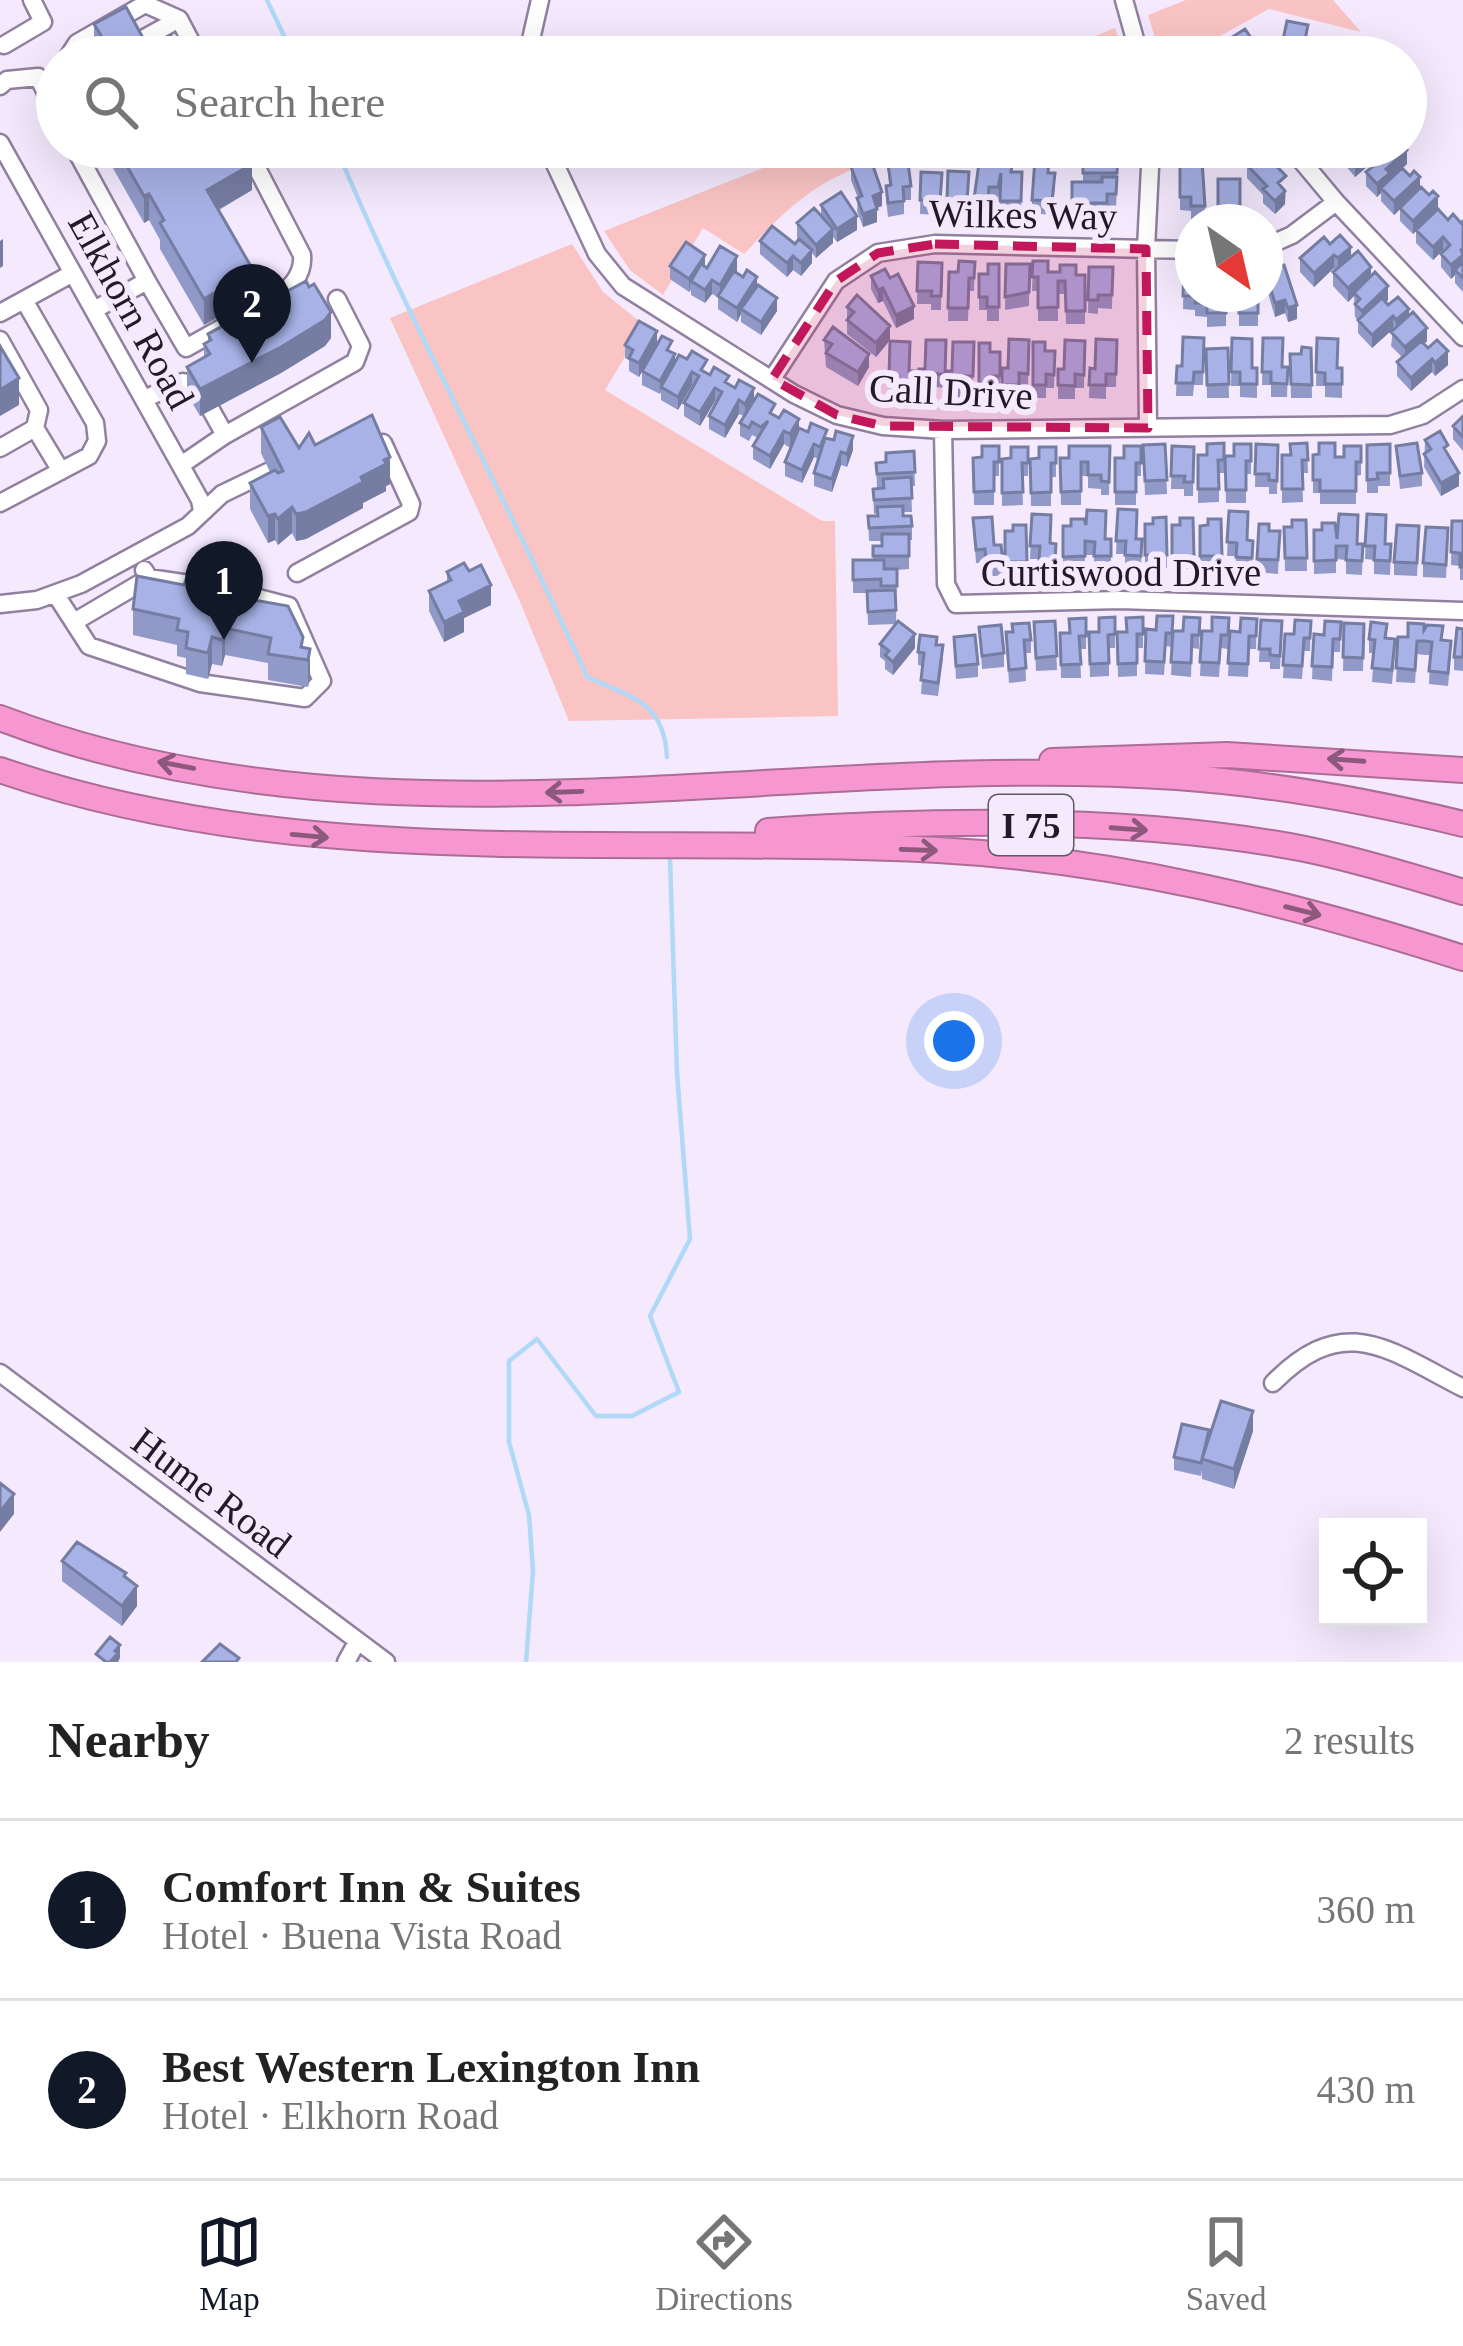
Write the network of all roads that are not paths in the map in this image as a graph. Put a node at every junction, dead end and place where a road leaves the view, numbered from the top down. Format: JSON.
{"nodes":[{"id":1,"x":32,"y":0,"type":"edge"},
{"id":2,"x":541,"y":0,"type":"edge"},
{"id":3,"x":1124,"y":0,"type":"edge"},
{"id":4,"x":178,"y":19,"type":"junction"},
{"id":5,"x":89,"y":36,"type":"edge"},
{"id":6,"x":148,"y":36,"type":"edge"},
{"id":7,"x":187,"y":36,"type":"edge"},
{"id":8,"x":532,"y":36,"type":"edge"},
{"id":9,"x":1135,"y":36,"type":"edge"},
{"id":10,"x":1,"y":43,"type":"edge"},
{"id":11,"x":36,"y":77,"type":"edge"},
{"id":12,"x":0,"y":86,"type":"edge"},
{"id":13,"x":0,"y":143,"type":"edge"},
{"id":14,"x":85,"y":168,"type":"edge"},
{"id":15,"x":257,"y":168,"type":"edge"},
{"id":16,"x":557,"y":168,"type":"edge"},
{"id":17,"x":1150,"y":168,"type":"edge"},
{"id":18,"x":1308,"y":168,"type":"edge"},
{"id":19,"x":8,"y":175,"type":"edge"},
{"id":20,"x":1336,"y":202,"type":"junction"},
{"id":21,"x":1283,"y":240,"type":"edge"},
{"id":22,"x":1146,"y":249,"type":"junction"},
{"id":23,"x":1175,"y":250,"type":"edge"},
{"id":24,"x":73,"y":273,"type":"junction"},
{"id":25,"x":147,"y":281,"type":"junction"},
{"id":26,"x":337,"y":298,"type":"dead end"},
{"id":27,"x":23,"y":300,"type":"junction"},
{"id":28,"x":94,"y":310,"type":"junction"},
{"id":29,"x":0,"y":314,"type":"edge"},
{"id":30,"x":1463,"y":337,"type":"edge"},
{"id":31,"x":0,"y":340,"type":"edge"},
{"id":32,"x":772,"y":379,"type":"junction"},
{"id":33,"x":197,"y":388,"type":"edge"},
{"id":34,"x":1463,"y":389,"type":"edge"},
{"id":35,"x":144,"y":399,"type":"junction"},
{"id":36,"x":211,"y":410,"type":"dead end"},
{"id":37,"x":35,"y":428,"type":"junction"},
{"id":38,"x":1148,"y":428,"type":"junction"},
{"id":39,"x":376,"y":429,"type":"edge"},
{"id":40,"x":944,"y":430,"type":"junction"},
{"id":41,"x":225,"y":435,"type":"junction"},
{"id":42,"x":0,"y":448,"type":"edge"},
{"id":43,"x":181,"y":465,"type":"junction"},
{"id":44,"x":61,"y":471,"type":"junction"},
{"id":45,"x":270,"y":471,"type":"edge"},
{"id":46,"x":0,"y":503,"type":"edge"},
{"id":47,"x":202,"y":512,"type":"junction"},
{"id":48,"x":134,"y":555,"type":"junction"},
{"id":49,"x":297,"y":573,"type":"dead end"},
{"id":50,"x":149,"y":578,"type":"junction"},
{"id":51,"x":204,"y":586,"type":"edge"},
{"id":52,"x":232,"y":591,"type":"edge"},
{"id":53,"x":56,"y":595,"type":"junction"},
{"id":54,"x":0,"y":604,"type":"edge"},
{"id":55,"x":1463,"y":611,"type":"edge"},
{"id":56,"x":74,"y":622,"type":"junction"},
{"id":57,"x":0,"y":718,"type":"edge"},
{"id":58,"x":0,"y":770,"type":"edge"},
{"id":59,"x":1463,"y":770,"type":"edge"},
{"id":60,"x":681,"y":788,"type":"junction"},
{"id":61,"x":1463,"y":824,"type":"edge"},
{"id":62,"x":592,"y":842,"type":"junction"},
{"id":63,"x":1463,"y":892,"type":"edge"},
{"id":64,"x":1463,"y":958,"type":"edge"},
{"id":65,"x":0,"y":1373,"type":"edge"},
{"id":66,"x":1273,"y":1383,"type":"dead end"},
{"id":67,"x":1463,"y":1388,"type":"edge"},
{"id":68,"x":357,"y":1642,"type":"junction"},
{"id":69,"x":346,"y":1662,"type":"edge"},
{"id":70,"x":386,"y":1662,"type":"edge"}],
"edges":[{"from":1,"to":10,"type":"street"},
{"from":2,"to":8,"type":"street"},
{"from":3,"to":9,"type":"street"},
{"from":4,"to":5,"type":"street"},
{"from":4,"to":6,"type":"street"},
{"from":4,"to":7,"type":"street"},
{"from":11,"to":12,"type":"street"},
{"from":13,"to":19,"type":"street","name":"Elkhorn Road"},
{"from":14,"to":25,"type":"street"},
{"from":15,"to":25,"type":"street"},
{"from":16,"to":32,"type":"street","name":"Call Drive"},
{"from":17,"to":22,"type":"street"},
{"from":18,"to":20,"type":"street"},
{"from":19,"to":24,"type":"street","name":"Elkhorn Road"},
{"from":20,"to":21,"type":"street"},
{"from":20,"to":30,"type":"street"},
{"from":22,"to":23,"type":"street","name":"Wilkes Way"},
{"from":22,"to":32,"type":"street","name":"Wilkes Way"},
{"from":22,"to":38,"type":"street"},
{"from":24,"to":27,"type":"street"},
{"from":24,"to":28,"type":"street","name":"Elkhorn Road"},
{"from":25,"to":28,"type":"street"},
{"from":26,"to":41,"type":"street"},
{"from":27,"to":29,"type":"street"},
{"from":27,"to":44,"type":"street"},
{"from":28,"to":35,"type":"street","name":"Elkhorn Road"},
{"from":31,"to":37,"type":"street"},
{"from":32,"to":40,"type":"street","name":"Call Drive"},
{"from":33,"to":35,"type":"street"},
{"from":34,"to":38,"type":"street","name":"Call Drive"},
{"from":35,"to":43,"type":"street","name":"Elkhorn Road"},
{"from":36,"to":41,"type":"street"},
{"from":37,"to":42,"type":"street"},
{"from":37,"to":44,"type":"street"},
{"from":38,"to":40,"type":"street","name":"Call Drive"},
{"from":39,"to":49,"type":"street"},
{"from":40,"to":55,"type":"street","name":"Curtiswood Drive"},
{"from":41,"to":43,"type":"street"},
{"from":43,"to":47,"type":"street","name":"Elkhorn Road"},
{"from":44,"to":46,"type":"street"},
{"from":45,"to":47,"type":"street"},
{"from":47,"to":48,"type":"street"},
{"from":48,"to":50,"type":"street"},
{"from":48,"to":53,"type":"street"},
{"from":50,"to":51,"type":"street"},
{"from":50,"to":56,"type":"street"},
{"from":52,"to":56,"type":"street"},
{"from":53,"to":54,"type":"street"},
{"from":53,"to":56,"type":"street"},
{"from":60,"to":57,"type":"highway","number":"I 75","one_way":true},
{"from":58,"to":62,"type":"highway","number":"I 75","one_way":true},
{"from":59,"to":60,"type":"highway","one_way":true},
{"from":60,"to":61,"type":"highway","number":"I 75"},
{"from":62,"to":63,"type":"highway","number":"I 75","one_way":true},
{"from":62,"to":64,"type":"highway","one_way":true},
{"from":65,"to":68,"type":"street","name":"Hume Road"},
{"from":66,"to":67,"type":"street"},
{"from":68,"to":69,"type":"street"},
{"from":68,"to":70,"type":"street","name":"Hume Road"}]}
